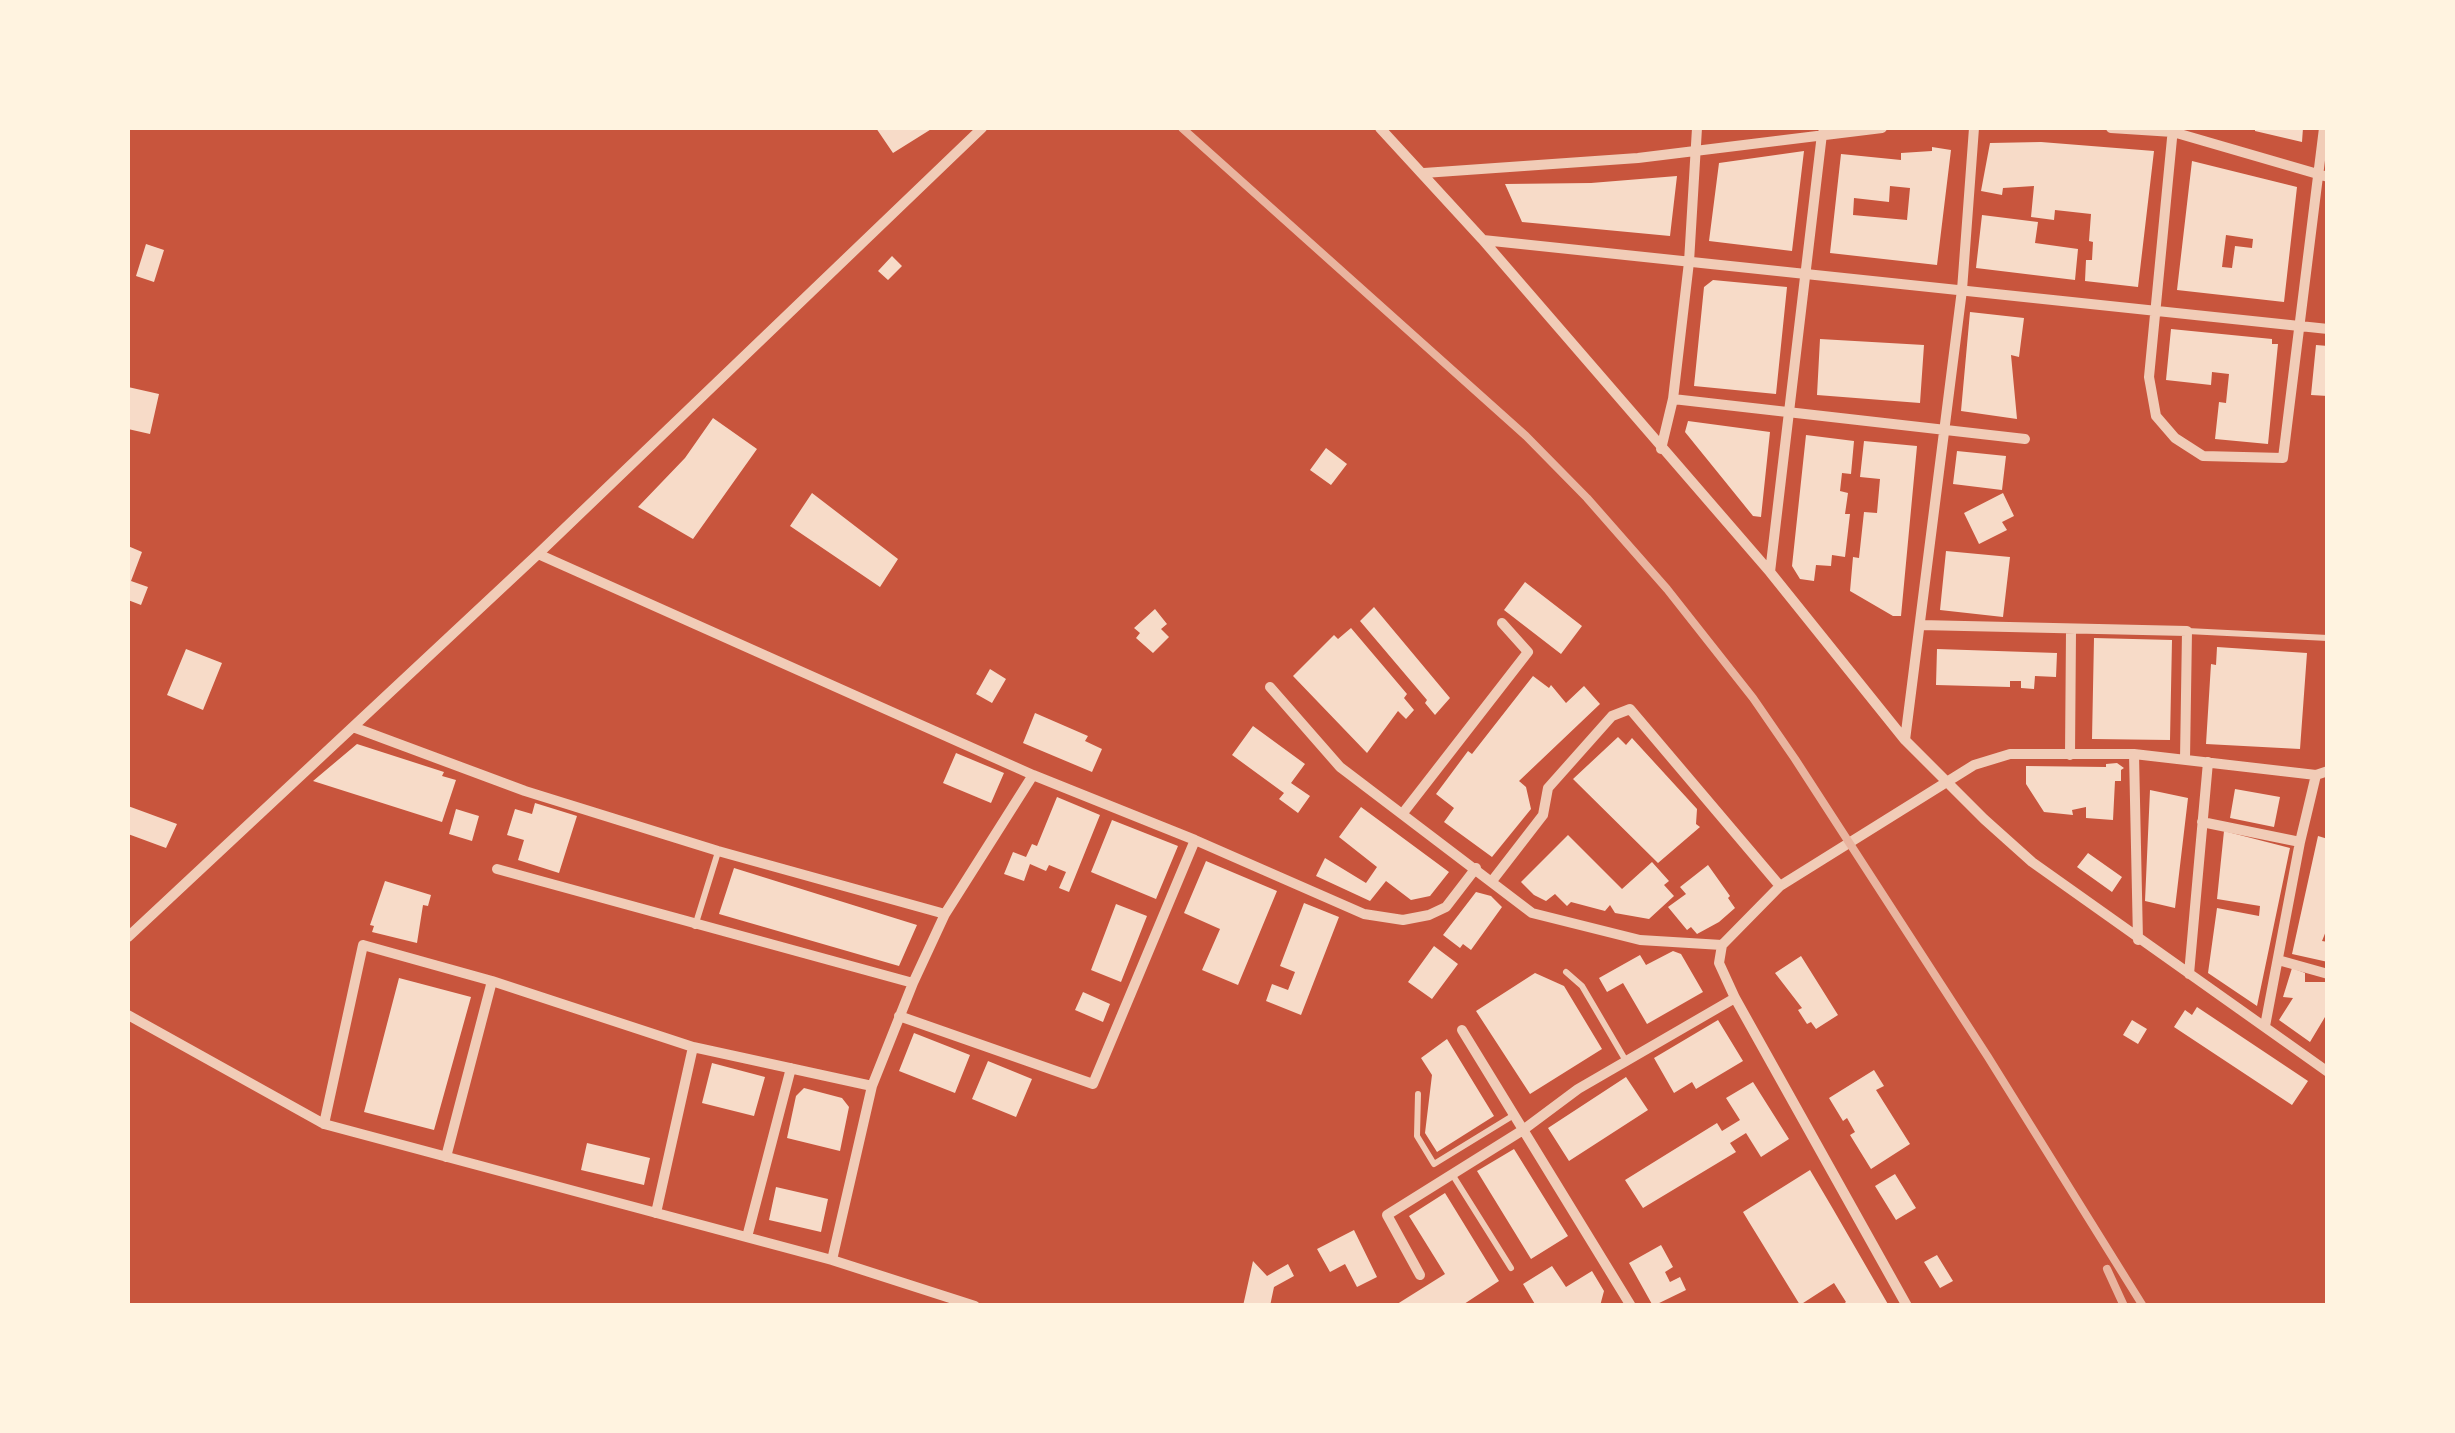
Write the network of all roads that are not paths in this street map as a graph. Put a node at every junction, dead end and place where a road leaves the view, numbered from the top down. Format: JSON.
{"nodes":[{"id":1,"x":982,"y":128,"type":"edge"},
{"id":2,"x":1380,"y":128,"type":"edge"},
{"id":3,"x":1697,"y":128,"type":"edge"},
{"id":4,"x":1882,"y":128,"type":"edge"},
{"id":5,"x":1974,"y":128,"type":"edge"},
{"id":6,"x":2111,"y":128,"type":"edge"},
{"id":7,"x":2324,"y":128,"type":"edge"},
{"id":8,"x":2173,"y":130,"type":"edge"},
{"id":9,"x":1822,"y":134,"type":"junction"},
{"id":10,"x":1694,"y":149,"type":"junction"},
{"id":11,"x":1424,"y":174,"type":"junction"},
{"id":12,"x":2323,"y":177,"type":"edge"},
{"id":13,"x":1482,"y":240,"type":"junction"},
{"id":14,"x":1689,"y":262,"type":"junction"},
{"id":15,"x":1805,"y":274,"type":"junction"},
{"id":16,"x":1962,"y":290,"type":"junction"},
{"id":17,"x":2156,"y":311,"type":"junction"},
{"id":18,"x":2300,"y":326,"type":"junction"},
{"id":19,"x":2328,"y":330,"type":"edge"},
{"id":20,"x":1674,"y":398,"type":"junction"},
{"id":21,"x":1789,"y":412,"type":"junction"},
{"id":22,"x":1944,"y":431,"type":"junction"},
{"id":23,"x":2025,"y":438,"type":"dead end"},
{"id":24,"x":1661,"y":449,"type":"junction"},
{"id":25,"x":538,"y":554,"type":"junction"},
{"id":26,"x":1770,"y":572,"type":"junction"},
{"id":27,"x":1502,"y":623,"type":"dead end"},
{"id":28,"x":1920,"y":625,"type":"junction"},
{"id":29,"x":2071,"y":631,"type":"junction"},
{"id":30,"x":2187,"y":631,"type":"junction"},
{"id":31,"x":2328,"y":638,"type":"edge"},
{"id":32,"x":1270,"y":687,"type":"dead end"},
{"id":33,"x":353,"y":728,"type":"junction"},
{"id":34,"x":1905,"y":740,"type":"junction"},
{"id":35,"x":2134,"y":754,"type":"junction"},
{"id":36,"x":2070,"y":755,"type":"junction"},
{"id":37,"x":2185,"y":759,"type":"junction"},
{"id":38,"x":2208,"y":762,"type":"junction"},
{"id":39,"x":2322,"y":773,"type":"edge"},
{"id":40,"x":1033,"y":775,"type":"junction"},
{"id":41,"x":1949,"y":780,"type":"junction"},
{"id":42,"x":1403,"y":814,"type":"junction"},
{"id":43,"x":2202,"y":822,"type":"junction"},
{"id":44,"x":1196,"y":840,"type":"junction"},
{"id":45,"x":2300,"y":842,"type":"junction"},
{"id":46,"x":718,"y":851,"type":"junction"},
{"id":47,"x":1476,"y":868,"type":"junction"},
{"id":48,"x":497,"y":869,"type":"dead end"},
{"id":49,"x":1492,"y":881,"type":"junction"},
{"id":50,"x":1780,"y":886,"type":"junction"},
{"id":51,"x":945,"y":914,"type":"junction"},
{"id":52,"x":695,"y":926,"type":"junction"},
{"id":53,"x":128,"y":937,"type":"edge"},
{"id":54,"x":2138,"y":940,"type":"junction"},
{"id":55,"x":1722,"y":945,"type":"junction"},
{"id":56,"x":2278,"y":960,"type":"junction"},
{"id":57,"x":1566,"y":972,"type":"dead end"},
{"id":58,"x":2190,"y":974,"type":"junction"},
{"id":59,"x":2328,"y":974,"type":"edge"},
{"id":60,"x":492,"y":981,"type":"junction"},
{"id":61,"x":912,"y":983,"type":"junction"},
{"id":62,"x":1734,"y":998,"type":"junction"},
{"id":63,"x":128,"y":1015,"type":"edge"},
{"id":64,"x":900,"y":1016,"type":"junction"},
{"id":65,"x":2265,"y":1026,"type":"junction"},
{"id":66,"x":1462,"y":1030,"type":"dead end"},
{"id":67,"x":693,"y":1047,"type":"junction"},
{"id":68,"x":1626,"y":1062,"type":"junction"},
{"id":69,"x":790,"y":1068,"type":"junction"},
{"id":70,"x":2328,"y":1072,"type":"edge"},
{"id":71,"x":872,"y":1086,"type":"junction"},
{"id":72,"x":1418,"y":1094,"type":"dead end"},
{"id":73,"x":1514,"y":1115,"type":"junction"},
{"id":74,"x":324,"y":1124,"type":"junction"},
{"id":75,"x":1523,"y":1130,"type":"junction"},
{"id":76,"x":446,"y":1157,"type":"junction"},
{"id":77,"x":1452,"y":1174,"type":"junction"},
{"id":78,"x":656,"y":1213,"type":"junction"},
{"id":79,"x":746,"y":1237,"type":"junction"},
{"id":80,"x":832,"y":1260,"type":"junction"},
{"id":81,"x":1511,"y":1268,"type":"dead end"},
{"id":82,"x":1420,"y":1275,"type":"dead end"},
{"id":83,"x":975,"y":1306,"type":"edge"},
{"id":84,"x":1631,"y":1306,"type":"edge"},
{"id":85,"x":1907,"y":1306,"type":"edge"}],
"edges":[{"from":1,"to":25,"type":"street"},
{"from":2,"to":11,"type":"street"},
{"from":3,"to":10,"type":"street"},
{"from":4,"to":9,"type":"street"},
{"from":5,"to":16,"type":"street"},
{"from":6,"to":8,"type":"street"},
{"from":7,"to":12,"type":"street"},
{"from":8,"to":12,"type":"street"},
{"from":8,"to":17,"type":"street"},
{"from":9,"to":10,"type":"street"},
{"from":9,"to":15,"type":"street"},
{"from":10,"to":11,"type":"street"},
{"from":10,"to":14,"type":"street"},
{"from":11,"to":13,"type":"street"},
{"from":12,"to":18,"type":"street"},
{"from":13,"to":14,"type":"street"},
{"from":13,"to":24,"type":"street"},
{"from":14,"to":15,"type":"street"},
{"from":14,"to":20,"type":"street"},
{"from":15,"to":16,"type":"street"},
{"from":15,"to":21,"type":"street"},
{"from":16,"to":17,"type":"street"},
{"from":16,"to":22,"type":"street"},
{"from":17,"to":18,"type":"street"},
{"from":17,"to":18,"type":"street"},
{"from":18,"to":19,"type":"street"},
{"from":20,"to":21,"type":"street"},
{"from":20,"to":24,"type":"street"},
{"from":21,"to":22,"type":"street"},
{"from":21,"to":26,"type":"street"},
{"from":22,"to":23,"type":"street"},
{"from":22,"to":28,"type":"street"},
{"from":24,"to":26,"type":"street"},
{"from":25,"to":33,"type":"street"},
{"from":25,"to":40,"type":"street"},
{"from":26,"to":34,"type":"street"},
{"from":27,"to":42,"type":"street"},
{"from":28,"to":29,"type":"street"},
{"from":28,"to":34,"type":"street"},
{"from":29,"to":30,"type":"street"},
{"from":29,"to":36,"type":"street"},
{"from":30,"to":31,"type":"lane"},
{"from":30,"to":37,"type":"street"},
{"from":32,"to":42,"type":"street"},
{"from":33,"to":46,"type":"street"},
{"from":33,"to":53,"type":"street"},
{"from":34,"to":41,"type":"street"},
{"from":35,"to":36,"type":"street"},
{"from":35,"to":37,"type":"street"},
{"from":35,"to":54,"type":"street"},
{"from":36,"to":41,"type":"street"},
{"from":37,"to":38,"type":"street"},
{"from":38,"to":39,"type":"street"},
{"from":38,"to":43,"type":"street"},
{"from":39,"to":45,"type":"street"},
{"from":40,"to":44,"type":"street"},
{"from":40,"to":51,"type":"street"},
{"from":41,"to":50,"type":"street"},
{"from":41,"to":54,"type":"street"},
{"from":42,"to":47,"type":"street"},
{"from":43,"to":45,"type":"street"},
{"from":43,"to":58,"type":"street"},
{"from":44,"to":47,"type":"street"},
{"from":44,"to":64,"type":"street"},
{"from":45,"to":56,"type":"street"},
{"from":46,"to":51,"type":"street"},
{"from":46,"to":52,"type":"lane"},
{"from":47,"to":49,"type":"street"},
{"from":48,"to":52,"type":"street"},
{"from":49,"to":50,"type":"street"},
{"from":49,"to":55,"type":"street"},
{"from":50,"to":55,"type":"street"},
{"from":51,"to":61,"type":"street"},
{"from":52,"to":61,"type":"street"},
{"from":54,"to":58,"type":"street"},
{"from":55,"to":62,"type":"street"},
{"from":56,"to":59,"type":"street"},
{"from":56,"to":65,"type":"street"},
{"from":57,"to":68,"type":"lane"},
{"from":58,"to":65,"type":"street"},
{"from":60,"to":67,"type":"street"},
{"from":60,"to":74,"type":"street"},
{"from":60,"to":76,"type":"street"},
{"from":61,"to":64,"type":"street"},
{"from":62,"to":68,"type":"street"},
{"from":62,"to":85,"type":"street"},
{"from":63,"to":74,"type":"street"},
{"from":64,"to":71,"type":"street"},
{"from":65,"to":70,"type":"street"},
{"from":66,"to":73,"type":"street"},
{"from":67,"to":69,"type":"street"},
{"from":67,"to":78,"type":"street"},
{"from":68,"to":75,"type":"street"},
{"from":69,"to":71,"type":"street"},
{"from":69,"to":79,"type":"street"},
{"from":71,"to":80,"type":"street"},
{"from":72,"to":73,"type":"lane"},
{"from":73,"to":75,"type":"street"},
{"from":74,"to":76,"type":"street"},
{"from":75,"to":77,"type":"street"},
{"from":75,"to":84,"type":"street"},
{"from":76,"to":78,"type":"street"},
{"from":77,"to":81,"type":"lane"},
{"from":77,"to":82,"type":"street"},
{"from":78,"to":79,"type":"street"},
{"from":79,"to":80,"type":"street"},
{"from":80,"to":83,"type":"street"}]}
